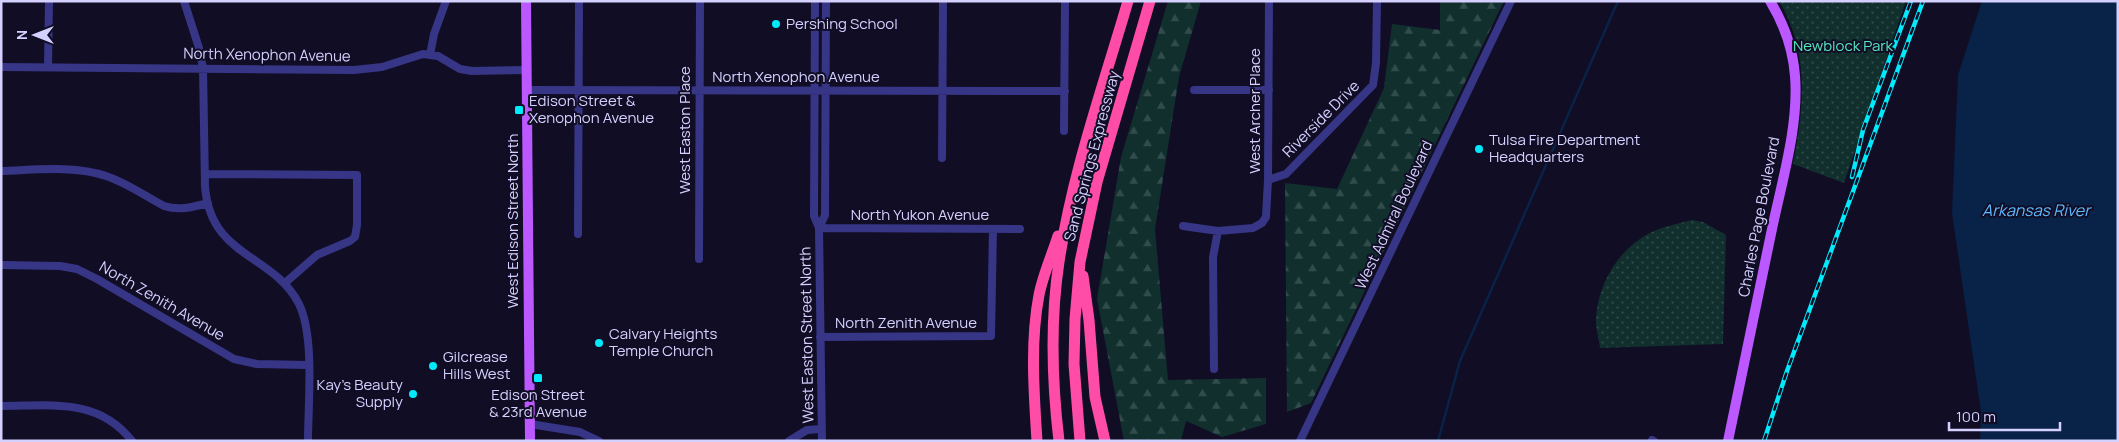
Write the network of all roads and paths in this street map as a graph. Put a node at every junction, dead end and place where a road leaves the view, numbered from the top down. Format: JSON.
{"nodes":[{"id":1,"x":49,"y":1,"type":"edge"},
{"id":2,"x":184,"y":1,"type":"edge"},
{"id":3,"x":446,"y":1,"type":"edge"},
{"id":4,"x":526,"y":1,"type":"edge"},
{"id":5,"x":579,"y":1,"type":"edge"},
{"id":6,"x":700,"y":1,"type":"edge"},
{"id":7,"x":815,"y":1,"type":"edge"},
{"id":8,"x":826,"y":1,"type":"edge"},
{"id":9,"x":943,"y":1,"type":"edge"},
{"id":10,"x":1065,"y":1,"type":"edge"},
{"id":11,"x":1128,"y":1,"type":"edge"},
{"id":12,"x":1150,"y":1,"type":"edge"},
{"id":13,"x":1269,"y":1,"type":"edge"},
{"id":14,"x":1377,"y":1,"type":"edge"},
{"id":15,"x":1511,"y":1,"type":"edge"},
{"id":16,"x":1770,"y":1,"type":"edge"},
{"id":17,"x":430,"y":55,"type":"junction"},
{"id":18,"x":1,"y":67,"type":"edge"},
{"id":19,"x":48,"y":67,"type":"junction"},
{"id":20,"x":203,"y":68,"type":"junction"},
{"id":21,"x":527,"y":70,"type":"junction"},
{"id":22,"x":527,"y":90,"type":"junction"},
{"id":23,"x":579,"y":90,"type":"junction"},
{"id":24,"x":942,"y":90,"type":"junction"},
{"id":25,"x":1194,"y":90,"type":"dead end"},
{"id":26,"x":1269,"y":90,"type":"junction"},
{"id":27,"x":699,"y":91,"type":"junction"},
{"id":28,"x":814,"y":91,"type":"junction"},
{"id":29,"x":826,"y":91,"type":"junction"},
{"id":30,"x":1065,"y":91,"type":"junction"},
{"id":31,"x":1064,"y":130,"type":"dead end"},
{"id":32,"x":942,"y":158,"type":"dead end"},
{"id":33,"x":1,"y":171,"type":"edge"},
{"id":34,"x":205,"y":174,"type":"junction"},
{"id":35,"x":1268,"y":180,"type":"junction"},
{"id":36,"x":1074,"y":186,"type":"junction"},
{"id":37,"x":208,"y":203,"type":"junction"},
{"id":38,"x":1183,"y":226,"type":"dead end"},
{"id":39,"x":819,"y":228,"type":"junction"},
{"id":40,"x":993,"y":229,"type":"junction"},
{"id":41,"x":1020,"y":229,"type":"dead end"},
{"id":42,"x":1218,"y":231,"type":"junction"},
{"id":43,"x":578,"y":234,"type":"dead end"},
{"id":44,"x":699,"y":259,"type":"dead end"},
{"id":45,"x":1080,"y":262,"type":"junction"},
{"id":46,"x":1,"y":265,"type":"edge"},
{"id":47,"x":285,"y":283,"type":"junction"},
{"id":48,"x":820,"y":337,"type":"junction"},
{"id":49,"x":308,"y":365,"type":"junction"},
{"id":50,"x":1214,"y":369,"type":"dead end"},
{"id":51,"x":1,"y":406,"type":"edge"},
{"id":52,"x":530,"y":424,"type":"junction"},
{"id":53,"x":822,"y":429,"type":"junction"},
{"id":54,"x":132,"y":440,"type":"edge"},
{"id":55,"x":308,"y":441,"type":"edge"},
{"id":56,"x":530,"y":441,"type":"edge"},
{"id":57,"x":599,"y":441,"type":"edge"},
{"id":58,"x":789,"y":441,"type":"edge"},
{"id":59,"x":822,"y":441,"type":"edge"},
{"id":60,"x":1037,"y":441,"type":"edge"},
{"id":61,"x":1060,"y":441,"type":"edge"},
{"id":62,"x":1080,"y":441,"type":"edge"},
{"id":63,"x":1105,"y":441,"type":"edge"},
{"id":64,"x":1300,"y":441,"type":"edge"},
{"id":65,"x":1728,"y":441,"type":"edge"}],
"edges":[{"from":1,"to":19,"type":"street"},
{"from":2,"to":20,"type":"street"},
{"from":3,"to":17,"type":"street"},
{"from":4,"to":21,"type":"main road","name":"West Edison Street North"},
{"from":5,"to":23,"type":"street"},
{"from":6,"to":27,"type":"street","name":"West Easton Place"},
{"from":7,"to":28,"type":"street","name":"West Easton Street North"},
{"from":8,"to":29,"type":"street","name":"West Easton Street North"},
{"from":9,"to":24,"type":"street"},
{"from":10,"to":30,"type":"street"},
{"from":11,"to":36,"type":"highway","name":"Sand Springs Expressway"},
{"from":12,"to":45,"type":"highway","name":"Sand Springs Expressway"},
{"from":13,"to":26,"type":"street","name":"West Archer Place"},
{"from":14,"to":35,"type":"street","name":"Riverside Drive"},
{"from":15,"to":64,"type":"street","name":"West Admiral Boulevard"},
{"from":16,"to":65,"type":"main road","name":"Charles Page Boulevard"},
{"from":17,"to":20,"type":"street","name":"North Xenophon Avenue"},
{"from":17,"to":21,"type":"street"},
{"from":18,"to":19,"type":"street","name":"North Xenophon Avenue"},
{"from":19,"to":20,"type":"street","name":"North Xenophon Avenue"},
{"from":20,"to":34,"type":"street"},
{"from":21,"to":22,"type":"main road","name":"West Edison Street North"},
{"from":22,"to":23,"type":"street","name":"North Xenophon Avenue"},
{"from":22,"to":52,"type":"main road","name":"West Edison Street North"},
{"from":23,"to":27,"type":"street","name":"North Xenophon Avenue"},
{"from":23,"to":43,"type":"street"},
{"from":24,"to":29,"type":"street","name":"North Xenophon Avenue"},
{"from":24,"to":30,"type":"street","name":"North Xenophon Avenue"},
{"from":24,"to":32,"type":"street"},
{"from":25,"to":26,"type":"street"},
{"from":26,"to":35,"type":"street","name":"West Archer Place"},
{"from":27,"to":28,"type":"street","name":"North Xenophon Avenue"},
{"from":27,"to":44,"type":"street","name":"West Easton Place"},
{"from":28,"to":29,"type":"street","name":"North Xenophon Avenue"},
{"from":28,"to":39,"type":"street","name":"West Easton Street North"},
{"from":29,"to":39,"type":"street","name":"West Easton Street North"},
{"from":30,"to":31,"type":"street"},
{"from":33,"to":37,"type":"street"},
{"from":34,"to":37,"type":"street"},
{"from":34,"to":47,"type":"street"},
{"from":35,"to":42,"type":"street","name":"West Archer Place"},
{"from":36,"to":60,"type":"highway"},
{"from":36,"to":61,"type":"highway","name":"Sand Springs Expressway"},
{"from":37,"to":47,"type":"street"},
{"from":38,"to":42,"type":"street"},
{"from":39,"to":40,"type":"street","name":"North Yukon Avenue"},
{"from":39,"to":48,"type":"street","name":"West Easton Street North"},
{"from":40,"to":41,"type":"street","name":"North Yukon Avenue"},
{"from":40,"to":48,"type":"street","name":"North Zenith Avenue"},
{"from":42,"to":50,"type":"street"},
{"from":45,"to":62,"type":"highway","name":"Sand Springs Expressway"},
{"from":45,"to":63,"type":"highway"},
{"from":46,"to":49,"type":"street","name":"North Zenith Avenue"},
{"from":47,"to":49,"type":"street"},
{"from":48,"to":53,"type":"street","name":"West Easton Street North"},
{"from":49,"to":55,"type":"street"},
{"from":51,"to":54,"type":"street"},
{"from":52,"to":56,"type":"main road","name":"West Edison Street North"},
{"from":52,"to":57,"type":"street"},
{"from":53,"to":58,"type":"street"},
{"from":53,"to":59,"type":"street","name":"West Easton Street North"}]}
